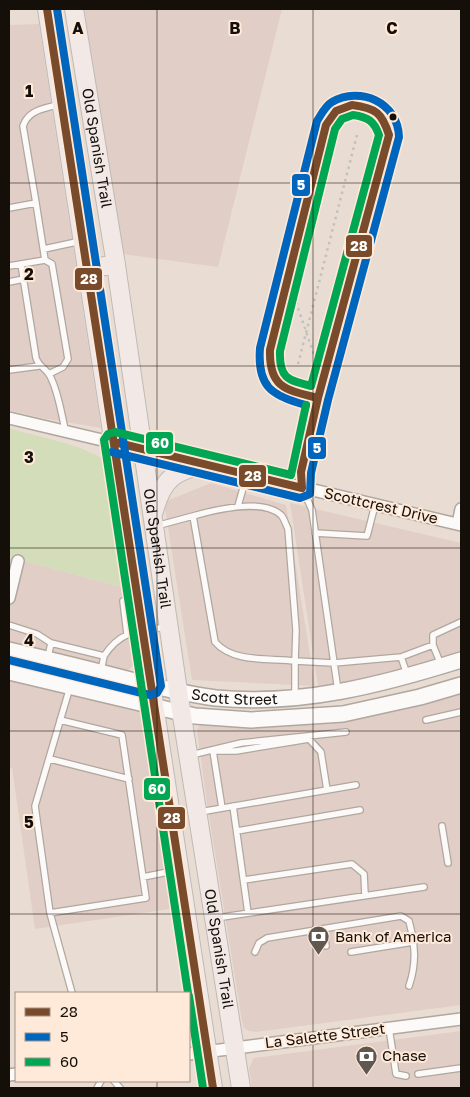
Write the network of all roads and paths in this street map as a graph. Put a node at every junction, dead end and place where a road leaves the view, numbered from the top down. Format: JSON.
{"nodes":[{"id":1,"x":47,"y":9,"type":"edge"},
{"id":2,"x":74,"y":9,"type":"edge"},
{"id":3,"x":84,"y":74,"type":"junction"},
{"id":4,"x":57,"y":79,"type":"junction"},
{"id":5,"x":61,"y":104,"type":"junction"},
{"id":6,"x":358,"y":131,"type":"dead end"},
{"id":7,"x":36,"y":203,"type":"junction"},
{"id":8,"x":9,"y":208,"type":"edge"},
{"id":9,"x":82,"y":241,"type":"junction"},
{"id":10,"x":44,"y":249,"type":"junction"},
{"id":11,"x":45,"y":260,"type":"junction"},
{"id":12,"x":21,"y":264,"type":"junction"},
{"id":13,"x":116,"y":265,"type":"junction"},
{"id":14,"x":9,"y":266,"type":"edge"},
{"id":15,"x":86,"y":268,"type":"junction"},
{"id":16,"x":24,"y":279,"type":"junction"},
{"id":17,"x":9,"y":282,"type":"edge"},
{"id":18,"x":294,"y":296,"type":"dead end"},
{"id":19,"x":306,"y":332,"type":"junction"},
{"id":20,"x":298,"y":364,"type":"dead end"},
{"id":21,"x":318,"y":364,"type":"dead end"},
{"id":22,"x":39,"y":366,"type":"junction"},
{"id":23,"x":9,"y":370,"type":"edge"},
{"id":24,"x":49,"y":374,"type":"junction"},
{"id":25,"x":318,"y":398,"type":"junction"},
{"id":26,"x":9,"y":418,"type":"edge"},
{"id":27,"x":66,"y":433,"type":"junction"},
{"id":28,"x":114,"y":442,"type":"junction"},
{"id":29,"x":142,"y":449,"type":"junction"},
{"id":30,"x":207,"y":464,"type":"junction"},
{"id":31,"x":247,"y":474,"type":"junction"},
{"id":32,"x":302,"y":488,"type":"junction"},
{"id":33,"x":375,"y":505,"type":"junction"},
{"id":34,"x":238,"y":506,"type":"junction"},
{"id":35,"x":461,"y":509,"type":"edge"},
{"id":36,"x":193,"y":516,"type":"junction"},
{"id":37,"x":153,"y":522,"type":"junction"},
{"id":38,"x":459,"y":525,"type":"edge"},
{"id":39,"x":315,"y":533,"type":"junction"},
{"id":40,"x":18,"y":561,"type":"dead end"},
{"id":41,"x":9,"y":598,"type":"edge"},
{"id":42,"x":461,"y":622,"type":"edge"},
{"id":43,"x":9,"y":625,"type":"edge"},
{"id":44,"x":169,"y":627,"type":"junction"},
{"id":45,"x":135,"y":632,"type":"junction"},
{"id":46,"x":51,"y":643,"type":"junction"},
{"id":47,"x":433,"y":645,"type":"junction"},
{"id":48,"x":9,"y":650,"type":"edge"},
{"id":49,"x":104,"y":656,"type":"junction"},
{"id":50,"x":401,"y":657,"type":"junction"},
{"id":51,"x":48,"y":659,"type":"junction"},
{"id":52,"x":461,"y":660,"type":"edge"},
{"id":53,"x":295,"y":661,"type":"junction"},
{"id":54,"x":334,"y":663,"type":"junction"},
{"id":55,"x":442,"y":666,"type":"junction"},
{"id":56,"x":9,"y":672,"type":"edge"},
{"id":57,"x":101,"y":672,"type":"junction"},
{"id":58,"x":408,"y":677,"type":"junction"},
{"id":59,"x":151,"y":685,"type":"junction"},
{"id":60,"x":461,"y":685,"type":"edge"},
{"id":61,"x":70,"y":687,"type":"junction"},
{"id":62,"x":178,"y":691,"type":"junction"},
{"id":63,"x":338,"y":693,"type":"junction"},
{"id":64,"x":420,"y":697,"type":"junction"},
{"id":65,"x":295,"y":698,"type":"junction"},
{"id":66,"x":154,"y":708,"type":"junction"},
{"id":67,"x":461,"y":712,"type":"edge"},
{"id":68,"x":182,"y":713,"type":"junction"},
{"id":69,"x":60,"y":720,"type":"junction"},
{"id":70,"x":426,"y":720,"type":"dead end"},
{"id":71,"x":346,"y":732,"type":"dead end"},
{"id":72,"x":213,"y":751,"type":"junction"},
{"id":73,"x":188,"y":756,"type":"junction"},
{"id":74,"x":50,"y":758,"type":"junction"},
{"id":75,"x":129,"y":779,"type":"junction"},
{"id":76,"x":356,"y":786,"type":"dead end"},
{"id":77,"x":327,"y":790,"type":"junction"},
{"id":78,"x":233,"y":806,"type":"junction"},
{"id":79,"x":222,"y":808,"type":"junction"},
{"id":80,"x":360,"y":810,"type":"dead end"},
{"id":81,"x":197,"y":812,"type":"junction"},
{"id":82,"x":442,"y":826,"type":"dead end"},
{"id":83,"x":237,"y":831,"type":"junction"},
{"id":84,"x":204,"y":862,"type":"junction"},
{"id":85,"x":448,"y":863,"type":"dead end"},
{"id":86,"x":179,"y":869,"type":"junction"},
{"id":87,"x":143,"y":877,"type":"junction"},
{"id":88,"x":244,"y":880,"type":"junction"},
{"id":89,"x":424,"y":887,"type":"dead end"},
{"id":90,"x":365,"y":895,"type":"junction"},
{"id":91,"x":248,"y":913,"type":"junction"},
{"id":92,"x":50,"y":914,"type":"junction"},
{"id":93,"x":214,"y":918,"type":"junction"},
{"id":94,"x":324,"y":930,"type":"junction"},
{"id":95,"x":413,"y":942,"type":"junction"},
{"id":96,"x":326,"y":946,"type":"dead end"},
{"id":97,"x":255,"y":952,"type":"dead end"},
{"id":98,"x":351,"y":952,"type":"dead end"},
{"id":99,"x":409,"y":986,"type":"dead end"},
{"id":100,"x":72,"y":992,"type":"edge"},
{"id":101,"x":461,"y":1019,"type":"edge"},
{"id":102,"x":389,"y":1028,"type":"junction"},
{"id":103,"x":235,"y":1048,"type":"junction"},
{"id":104,"x":208,"y":1051,"type":"junction"},
{"id":105,"x":190,"y":1054,"type":"edge"},
{"id":106,"x":461,"y":1068,"type":"edge"},
{"id":107,"x":418,"y":1074,"type":"dead end"},
{"id":108,"x":406,"y":1076,"type":"dead end"},
{"id":109,"x":213,"y":1088,"type":"edge"},
{"id":110,"x":241,"y":1088,"type":"edge"}],
"edges":[{"from":1,"to":4,"type":"main road","name":"Old Spanish Trail"},
{"from":2,"to":3,"type":"main road","name":"Old Spanish Trail"},
{"from":3,"to":4,"type":"main road"},
{"from":3,"to":13,"type":"main road","name":"Old Spanish Trail"},
{"from":4,"to":5,"type":"main road","name":"Old Spanish Trail"},
{"from":5,"to":7,"type":"lane"},
{"from":5,"to":9,"type":"main road","name":"Old Spanish Trail"},
{"from":6,"to":19,"type":"path"},
{"from":7,"to":8,"type":"lane"},
{"from":7,"to":10,"type":"lane"},
{"from":9,"to":10,"type":"lane"},
{"from":9,"to":15,"type":"main road","name":"Old Spanish Trail"},
{"from":10,"to":11,"type":"lane"},
{"from":11,"to":12,"type":"lane"},
{"from":11,"to":24,"type":"lane"},
{"from":12,"to":14,"type":"lane"},
{"from":12,"to":16,"type":"lane"},
{"from":13,"to":15,"type":"main road"},
{"from":13,"to":29,"type":"main road","name":"Old Spanish Trail"},
{"from":15,"to":28,"type":"main road","name":"Old Spanish Trail"},
{"from":16,"to":17,"type":"lane"},
{"from":16,"to":22,"type":"lane"},
{"from":18,"to":19,"type":"path"},
{"from":19,"to":20,"type":"path"},
{"from":19,"to":21,"type":"path"},
{"from":22,"to":23,"type":"lane"},
{"from":22,"to":24,"type":"lane"},
{"from":24,"to":27,"type":"lane"},
{"from":25,"to":25,"type":"lane"},
{"from":25,"to":32,"type":"lane"},
{"from":26,"to":27,"type":"street","name":"Scottcrest Drive"},
{"from":27,"to":28,"type":"street","name":"Scottcrest Drive"},
{"from":28,"to":29,"type":"street","name":"Scottcrest Drive"},
{"from":28,"to":45,"type":"main road","name":"Old Spanish Trail"},
{"from":29,"to":30,"type":"street","name":"Scottcrest Drive"},
{"from":29,"to":37,"type":"main road","name":"Old Spanish Trail"},
{"from":30,"to":31,"type":"street","name":"Scottcrest Drive"},
{"from":30,"to":37,"type":"main road"},
{"from":31,"to":32,"type":"street","name":"Scottcrest Drive"},
{"from":31,"to":34,"type":"lane"},
{"from":32,"to":33,"type":"street","name":"Scottcrest Drive"},
{"from":32,"to":39,"type":"lane"},
{"from":33,"to":38,"type":"street","name":"Scottcrest Drive"},
{"from":33,"to":39,"type":"lane"},
{"from":34,"to":36,"type":"lane"},
{"from":34,"to":53,"type":"lane"},
{"from":35,"to":38,"type":"street"},
{"from":36,"to":37,"type":"lane"},
{"from":36,"to":53,"type":"lane"},
{"from":37,"to":44,"type":"main road","name":"Old Spanish Trail"},
{"from":39,"to":54,"type":"lane"},
{"from":40,"to":41,"type":"street"},
{"from":42,"to":47,"type":"lane"},
{"from":43,"to":46,"type":"lane"},
{"from":44,"to":45,"type":"lane"},
{"from":44,"to":62,"type":"main road","name":"Old Spanish Trail"},
{"from":45,"to":49,"type":"lane"},
{"from":45,"to":59,"type":"main road","name":"Old Spanish Trail"},
{"from":46,"to":49,"type":"lane"},
{"from":46,"to":51,"type":"lane"},
{"from":47,"to":50,"type":"lane"},
{"from":47,"to":55,"type":"lane"},
{"from":48,"to":51,"type":"main road","name":"Scott Street"},
{"from":49,"to":57,"type":"lane"},
{"from":50,"to":54,"type":"lane"},
{"from":50,"to":58,"type":"lane"},
{"from":51,"to":57,"type":"main road","name":"Scott Street"},
{"from":52,"to":55,"type":"main road","name":"Scott Street"},
{"from":53,"to":54,"type":"lane"},
{"from":53,"to":65,"type":"lane"},
{"from":54,"to":63,"type":"lane"},
{"from":55,"to":58,"type":"main road","name":"Scott Street"},
{"from":56,"to":61,"type":"main road","name":"Scott Street"},
{"from":57,"to":59,"type":"main road","name":"Scott Street"},
{"from":58,"to":63,"type":"main road","name":"Scott Street"},
{"from":58,"to":64,"type":"main road"},
{"from":59,"to":62,"type":"main road","name":"Scott Street"},
{"from":59,"to":66,"type":"main road","name":"Old Spanish Trail"},
{"from":60,"to":64,"type":"main road","name":"Scott Street"},
{"from":61,"to":66,"type":"main road","name":"Scott Street"},
{"from":61,"to":69,"type":"lane"},
{"from":62,"to":65,"type":"main road","name":"Scott Street"},
{"from":62,"to":68,"type":"main road","name":"Old Spanish Trail"},
{"from":63,"to":65,"type":"main road","name":"Scott Street"},
{"from":64,"to":68,"type":"main road","name":"Scott Street"},
{"from":66,"to":68,"type":"main road","name":"Scott Street"},
{"from":66,"to":86,"type":"main road","name":"Old Spanish Trail"},
{"from":67,"to":70,"type":"lane"},
{"from":68,"to":73,"type":"main road","name":"Old Spanish Trail"},
{"from":69,"to":74,"type":"lane"},
{"from":69,"to":75,"type":"lane"},
{"from":71,"to":72,"type":"lane"},
{"from":72,"to":73,"type":"lane"},
{"from":72,"to":77,"type":"lane"},
{"from":72,"to":79,"type":"lane"},
{"from":73,"to":81,"type":"main road","name":"Old Spanish Trail"},
{"from":74,"to":75,"type":"lane"},
{"from":74,"to":92,"type":"lane"},
{"from":75,"to":87,"type":"lane"},
{"from":76,"to":77,"type":"lane"},
{"from":77,"to":78,"type":"lane"},
{"from":78,"to":79,"type":"lane"},
{"from":78,"to":83,"type":"lane"},
{"from":79,"to":81,"type":"lane"},
{"from":80,"to":83,"type":"lane"},
{"from":81,"to":84,"type":"main road","name":"Old Spanish Trail"},
{"from":82,"to":85,"type":"lane"},
{"from":83,"to":88,"type":"lane"},
{"from":84,"to":86,"type":"main road"},
{"from":84,"to":93,"type":"main road","name":"Old Spanish Trail"},
{"from":86,"to":87,"type":"lane"},
{"from":86,"to":104,"type":"main road","name":"Old Spanish Trail"},
{"from":87,"to":92,"type":"lane"},
{"from":88,"to":90,"type":"lane"},
{"from":88,"to":91,"type":"lane"},
{"from":89,"to":90,"type":"lane"},
{"from":90,"to":91,"type":"lane"},
{"from":91,"to":93,"type":"lane"},
{"from":92,"to":100,"type":"lane"},
{"from":93,"to":103,"type":"main road","name":"Old Spanish Trail"},
{"from":94,"to":95,"type":"lane"},
{"from":94,"to":96,"type":"lane"},
{"from":94,"to":97,"type":"lane"},
{"from":95,"to":98,"type":"lane"},
{"from":95,"to":99,"type":"lane"},
{"from":101,"to":102,"type":"street","name":"La Salette Street"},
{"from":102,"to":103,"type":"street","name":"La Salette Street"},
{"from":102,"to":108,"type":"lane"},
{"from":103,"to":104,"type":"street","name":"La Salette Street"},
{"from":103,"to":110,"type":"main road","name":"Old Spanish Trail"},
{"from":104,"to":105,"type":"street","name":"La Salette Street"},
{"from":104,"to":109,"type":"main road","name":"Old Spanish Trail"},
{"from":106,"to":107,"type":"lane"}]}
